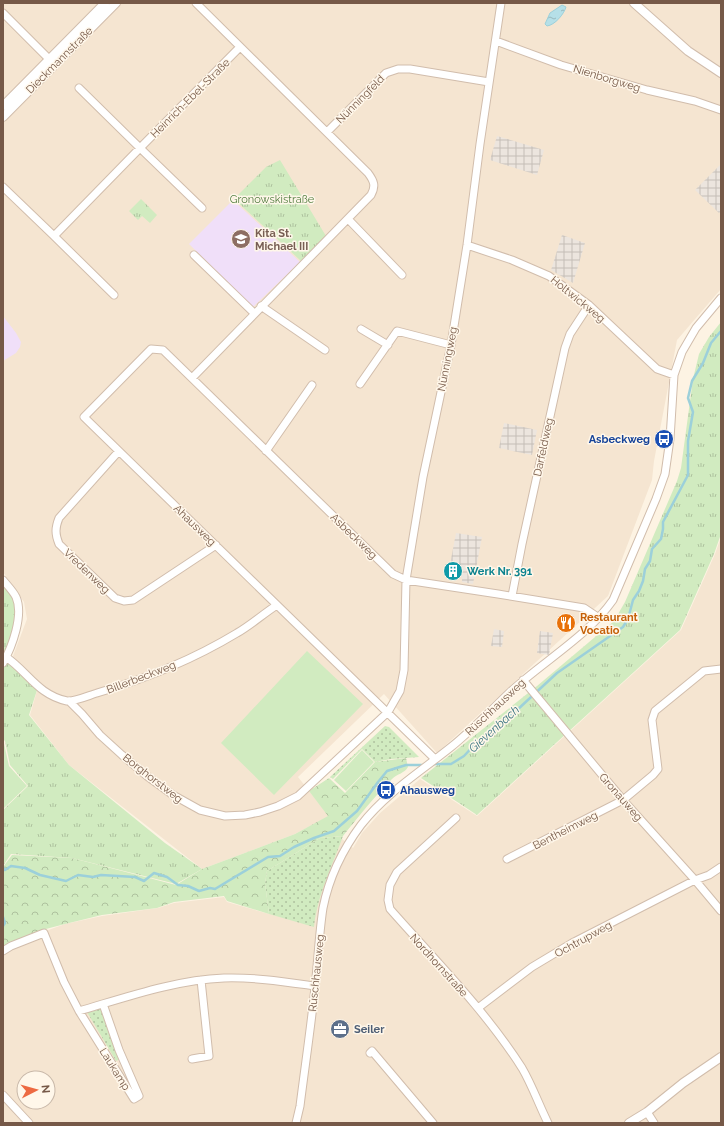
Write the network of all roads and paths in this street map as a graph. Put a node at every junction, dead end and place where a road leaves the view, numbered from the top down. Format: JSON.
{"nodes":[{"id":1,"x":105,"y":3,"type":"edge"},
{"id":2,"x":116,"y":3,"type":"edge"},
{"id":3,"x":196,"y":3,"type":"edge"},
{"id":4,"x":501,"y":3,"type":"edge"},
{"id":5,"x":634,"y":3,"type":"edge"},
{"id":6,"x":3,"y":13,"type":"edge"},
{"id":7,"x":496,"y":41,"type":"junction"},
{"id":8,"x":240,"y":47,"type":"junction"},
{"id":9,"x":52,"y":62,"type":"junction"},
{"id":10,"x":721,"y":73,"type":"edge"},
{"id":11,"x":489,"y":82,"type":"junction"},
{"id":12,"x":79,"y":88,"type":"dead end"},
{"id":13,"x":3,"y":106,"type":"edge"},
{"id":14,"x":721,"y":110,"type":"edge"},
{"id":15,"x":3,"y":117,"type":"edge"},
{"id":16,"x":327,"y":132,"type":"junction"},
{"id":17,"x":140,"y":148,"type":"junction"},
{"id":18,"x":3,"y":186,"type":"edge"},
{"id":19,"x":202,"y":208,"type":"dead end"},
{"id":20,"x":348,"y":219,"type":"junction"},
{"id":21,"x":54,"y":236,"type":"junction"},
{"id":22,"x":467,"y":245,"type":"junction"},
{"id":23,"x":194,"y":255,"type":"dead end"},
{"id":24,"x":402,"y":275,"type":"dead end"},
{"id":25,"x":114,"y":295,"type":"dead end"},
{"id":26,"x":721,"y":298,"type":"edge"},
{"id":27,"x":589,"y":305,"type":"junction"},
{"id":28,"x":262,"y":306,"type":"junction"},
{"id":29,"x":254,"y":313,"type":"junction"},
{"id":30,"x":361,"y":329,"type":"dead end"},
{"id":31,"x":388,"y":345,"type":"junction"},
{"id":32,"x":451,"y":345,"type":"junction"},
{"id":33,"x":325,"y":350,"type":"dead end"},
{"id":34,"x":674,"y":375,"type":"junction"},
{"id":35,"x":192,"y":378,"type":"junction"},
{"id":36,"x":360,"y":384,"type":"dead end"},
{"id":37,"x":312,"y":385,"type":"dead end"},
{"id":38,"x":92,"y":408,"type":"joint"},
{"id":39,"x":119,"y":451,"type":"junction"},
{"id":40,"x":266,"y":451,"type":"junction"},
{"id":41,"x":216,"y":545,"type":"junction"},
{"id":42,"x":3,"y":580,"type":"edge"},
{"id":43,"x":406,"y":580,"type":"junction"},
{"id":44,"x":512,"y":596,"type":"junction"},
{"id":45,"x":276,"y":604,"type":"junction"},
{"id":46,"x":598,"y":618,"type":"junction"},
{"id":47,"x":4,"y":660,"type":"edge"},
{"id":48,"x":721,"y":670,"type":"edge"},
{"id":49,"x":523,"y":680,"type":"junction"},
{"id":50,"x":69,"y":701,"type":"junction"},
{"id":51,"x":388,"y":712,"type":"junction"},
{"id":52,"x":435,"y":759,"type":"junction"},
{"id":53,"x":623,"y":800,"type":"junction"},
{"id":54,"x":456,"y":818,"type":"dead end"},
{"id":55,"x":507,"y":860,"type":"dead end"},
{"id":56,"x":721,"y":867,"type":"edge"},
{"id":57,"x":695,"y":880,"type":"junction"},
{"id":58,"x":721,"y":911,"type":"edge"},
{"id":59,"x":3,"y":951,"type":"edge"},
{"id":60,"x":200,"y":980,"type":"junction"},
{"id":61,"x":315,"y":986,"type":"junction"},
{"id":62,"x":103,"y":1004,"type":"junction"},
{"id":63,"x":478,"y":1008,"type":"junction"},
{"id":64,"x":80,"y":1011,"type":"junction"},
{"id":65,"x":370,"y":1054,"type":"dead end"},
{"id":66,"x":721,"y":1057,"type":"edge"},
{"id":67,"x":192,"y":1060,"type":"dead end"},
{"id":68,"x":4,"y":1097,"type":"edge"},
{"id":69,"x":647,"y":1112,"type":"junction"},
{"id":70,"x":29,"y":1123,"type":"edge"},
{"id":71,"x":296,"y":1123,"type":"edge"},
{"id":72,"x":433,"y":1123,"type":"edge"},
{"id":73,"x":548,"y":1123,"type":"edge"},
{"id":74,"x":629,"y":1123,"type":"edge"},
{"id":75,"x":654,"y":1123,"type":"edge"}],
"edges":[{"from":1,"to":9,"type":"street","name":"Dieckmannstraße"},
{"from":2,"to":9,"type":"street","name":"Dieckmannstraße"},
{"from":3,"to":8,"type":"street"},
{"from":4,"to":7,"type":"street","name":"Nünningweg"},
{"from":5,"to":10,"type":"street"},
{"from":6,"to":9,"type":"street"},
{"from":7,"to":11,"type":"street","name":"Nünningweg"},
{"from":7,"to":14,"type":"street","name":"Nienborgweg"},
{"from":8,"to":16,"type":"street"},
{"from":8,"to":17,"type":"street","name":"Heinrich-Ebel-Straße"},
{"from":9,"to":13,"type":"street","name":"Dieckmannstraße"},
{"from":9,"to":15,"type":"street","name":"Dieckmannstraße"},
{"from":11,"to":16,"type":"street","name":"Nünningfeld"},
{"from":11,"to":22,"type":"street","name":"Nünningweg"},
{"from":12,"to":17,"type":"street"},
{"from":16,"to":20,"type":"street"},
{"from":17,"to":19,"type":"street"},
{"from":17,"to":21,"type":"street","name":"Heinrich-Ebel-Straße"},
{"from":18,"to":21,"type":"street"},
{"from":20,"to":24,"type":"street"},
{"from":20,"to":28,"type":"street"},
{"from":21,"to":25,"type":"street"},
{"from":22,"to":27,"type":"street","name":"Holtwickweg"},
{"from":22,"to":32,"type":"street","name":"Nünningweg"},
{"from":23,"to":29,"type":"street"},
{"from":26,"to":34,"type":"street","name":"Rüschhausweg"},
{"from":27,"to":34,"type":"street","name":"Holtwickweg"},
{"from":27,"to":44,"type":"street","name":"Darfeldweg"},
{"from":28,"to":29,"type":"street"},
{"from":28,"to":33,"type":"street"},
{"from":29,"to":35,"type":"street"},
{"from":30,"to":31,"type":"street"},
{"from":31,"to":32,"type":"street"},
{"from":31,"to":36,"type":"street"},
{"from":32,"to":43,"type":"street","name":"Nünningweg"},
{"from":34,"to":46,"type":"street","name":"Rüschhausweg"},
{"from":35,"to":38,"type":"street","name":"Asbeckweg"},
{"from":35,"to":40,"type":"street","name":"Asbeckweg"},
{"from":37,"to":40,"type":"street"},
{"from":38,"to":39,"type":"street","name":"Ahausweg"},
{"from":39,"to":41,"type":"street","name":"Ahausweg"},
{"from":39,"to":41,"type":"street","name":"Vredenweg"},
{"from":40,"to":43,"type":"street","name":"Asbeckweg"},
{"from":41,"to":45,"type":"street","name":"Ahausweg"},
{"from":42,"to":47,"type":"street"},
{"from":43,"to":44,"type":"street","name":"Asbeckweg"},
{"from":43,"to":51,"type":"street","name":"Nünningweg"},
{"from":44,"to":46,"type":"street","name":"Asbeckweg"},
{"from":45,"to":50,"type":"street","name":"Billerbeckweg"},
{"from":45,"to":51,"type":"street","name":"Ahausweg"},
{"from":46,"to":49,"type":"street","name":"Rüschhausweg"},
{"from":47,"to":50,"type":"street"},
{"from":48,"to":53,"type":"street","name":"Bentheimweg"},
{"from":49,"to":52,"type":"street","name":"Rüschhausweg"},
{"from":49,"to":53,"type":"street","name":"Gronauweg"},
{"from":50,"to":51,"type":"street","name":"Borghorstweg"},
{"from":51,"to":52,"type":"street","name":"Ahausweg"},
{"from":52,"to":61,"type":"street","name":"Rüschhausweg"},
{"from":53,"to":55,"type":"street","name":"Bentheimweg"},
{"from":53,"to":57,"type":"street","name":"Gronauweg"},
{"from":54,"to":63,"type":"street","name":"Nordhornstraße"},
{"from":56,"to":57,"type":"street","name":"Ochtrupweg"},
{"from":57,"to":58,"type":"street","name":"Gronauweg"},
{"from":57,"to":63,"type":"street","name":"Ochtrupweg"},
{"from":59,"to":64,"type":"street","name":"Laukamp"},
{"from":60,"to":61,"type":"street"},
{"from":60,"to":62,"type":"street"},
{"from":60,"to":67,"type":"street"},
{"from":61,"to":71,"type":"street","name":"Rüschhausweg"},
{"from":62,"to":64,"type":"street"},
{"from":62,"to":64,"type":"street","name":"Laukamp"},
{"from":63,"to":73,"type":"street","name":"Nordhornstraße"},
{"from":65,"to":72,"type":"street"},
{"from":66,"to":69,"type":"street"},
{"from":68,"to":70,"type":"street"},
{"from":69,"to":74,"type":"street"},
{"from":69,"to":75,"type":"street"}]}
